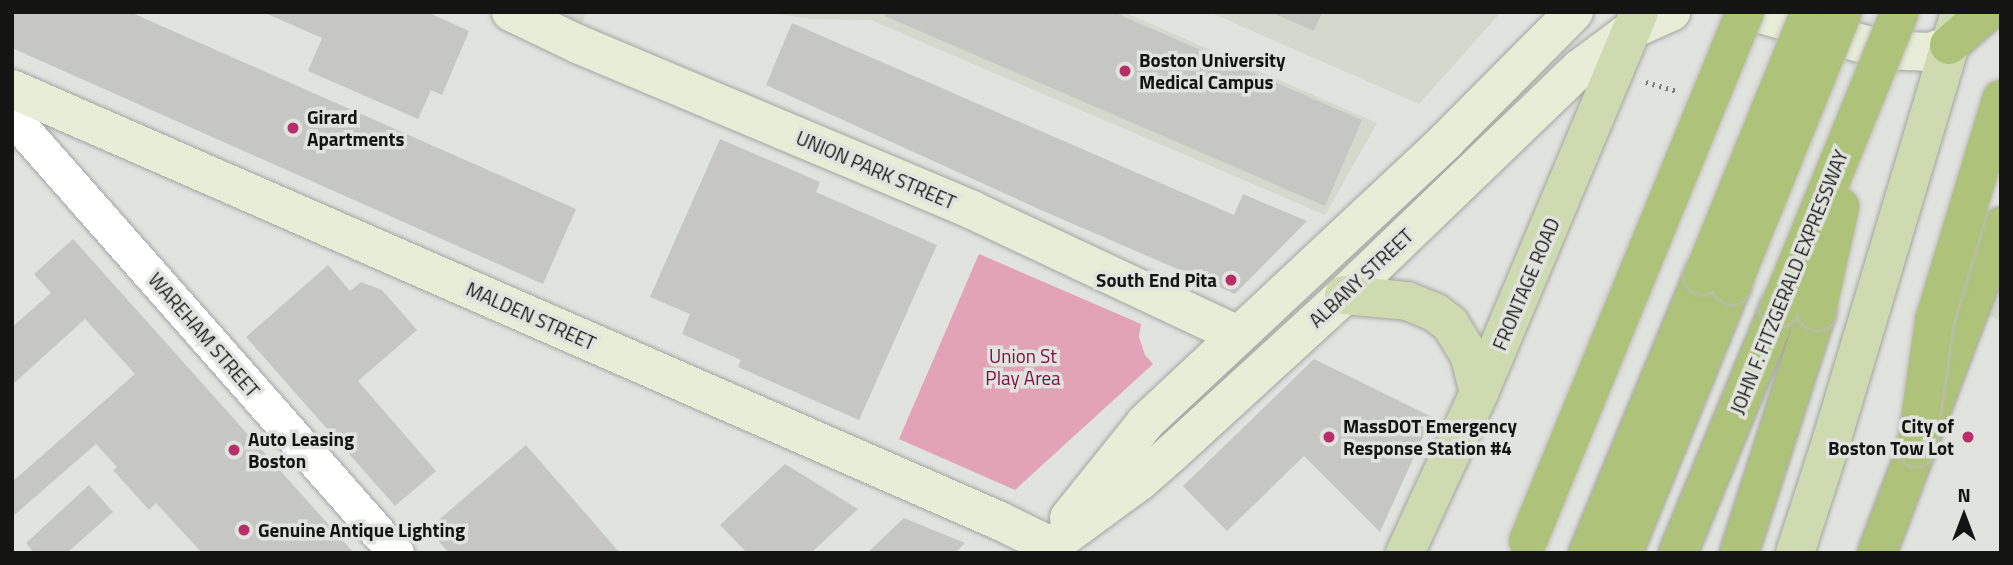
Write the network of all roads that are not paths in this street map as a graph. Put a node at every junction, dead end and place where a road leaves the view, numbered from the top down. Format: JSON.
{"nodes":[{"id":1,"x":511,"y":12,"type":"edge"},
{"id":2,"x":1574,"y":12,"type":"edge"},
{"id":3,"x":1671,"y":12,"type":"edge"},
{"id":4,"x":1745,"y":12,"type":"edge"},
{"id":5,"x":1754,"y":12,"type":"edge"},
{"id":6,"x":1810,"y":12,"type":"edge"},
{"id":7,"x":1843,"y":12,"type":"edge"},
{"id":8,"x":1900,"y":12,"type":"edge"},
{"id":9,"x":1987,"y":12,"type":"edge"},
{"id":10,"x":1636,"y":20,"type":"edge"},
{"id":11,"x":1954,"y":29,"type":"edge"},
{"id":12,"x":12,"y":89,"type":"edge"},
{"id":13,"x":2001,"y":99,"type":"edge"},
{"id":14,"x":1862,"y":104,"type":"junction"},
{"id":15,"x":12,"y":117,"type":"edge"},
{"id":16,"x":2001,"y":227,"type":"edge"},
{"id":17,"x":1717,"y":280,"type":"junction"},
{"id":18,"x":1344,"y":295,"type":"junction"},
{"id":19,"x":1238,"y":335,"type":"junction"},
{"id":20,"x":1479,"y":393,"type":"junction"},
{"id":21,"x":1916,"y":447,"type":"junction"},
{"id":22,"x":1046,"y":549,"type":"edge"},
{"id":23,"x":1523,"y":549,"type":"edge"},
{"id":24,"x":397,"y":553,"type":"edge"},
{"id":25,"x":1405,"y":553,"type":"edge"},
{"id":26,"x":1588,"y":553,"type":"edge"},
{"id":27,"x":1623,"y":553,"type":"edge"},
{"id":28,"x":1678,"y":553,"type":"edge"},
{"id":29,"x":1739,"y":553,"type":"edge"},
{"id":30,"x":1795,"y":553,"type":"edge"},
{"id":31,"x":1877,"y":553,"type":"edge"}],
"edges":[{"from":1,"to":19,"type":"main road","name":"UNION PARK STREET"},
{"from":2,"to":19,"type":"main road"},
{"from":3,"to":10,"type":"main road","name":"ALBANY STREET"},
{"from":4,"to":23,"type":"highway","bridge":true},
{"from":5,"to":11,"type":"main road"},
{"from":6,"to":17,"type":"highway","bridge":true},
{"from":7,"to":17,"type":"highway","bridge":true},
{"from":8,"to":14,"type":"highway","name":"JOHN F. FITZGERALD EXPRESSWAY","bridge":true},
{"from":9,"to":11,"type":"highway"},
{"from":10,"to":18,"type":"main road","name":"ALBANY STREET"},
{"from":10,"to":20,"type":"main road","name":"FRONTAGE ROAD"},
{"from":11,"to":30,"type":"main road"},
{"from":12,"to":22,"type":"main road","name":"MALDEN STREET"},
{"from":13,"to":21,"type":"highway","bridge":true},
{"from":14,"to":28,"type":"highway","name":"JOHN F. FITZGERALD EXPRESSWAY","bridge":true},
{"from":14,"to":29,"type":"highway","bridge":true},
{"from":15,"to":24,"type":"street","name":"WAREHAM STREET"},
{"from":16,"to":21,"type":"highway","bridge":true},
{"from":17,"to":26,"type":"highway"},
{"from":17,"to":27,"type":"highway"},
{"from":18,"to":20,"type":"main road"},
{"from":18,"to":22,"type":"main road","name":"ALBANY STREET"},
{"from":19,"to":22,"type":"main road"},
{"from":20,"to":25,"type":"main road","name":"FRONTAGE ROAD"},
{"from":21,"to":31,"type":"highway"}]}
